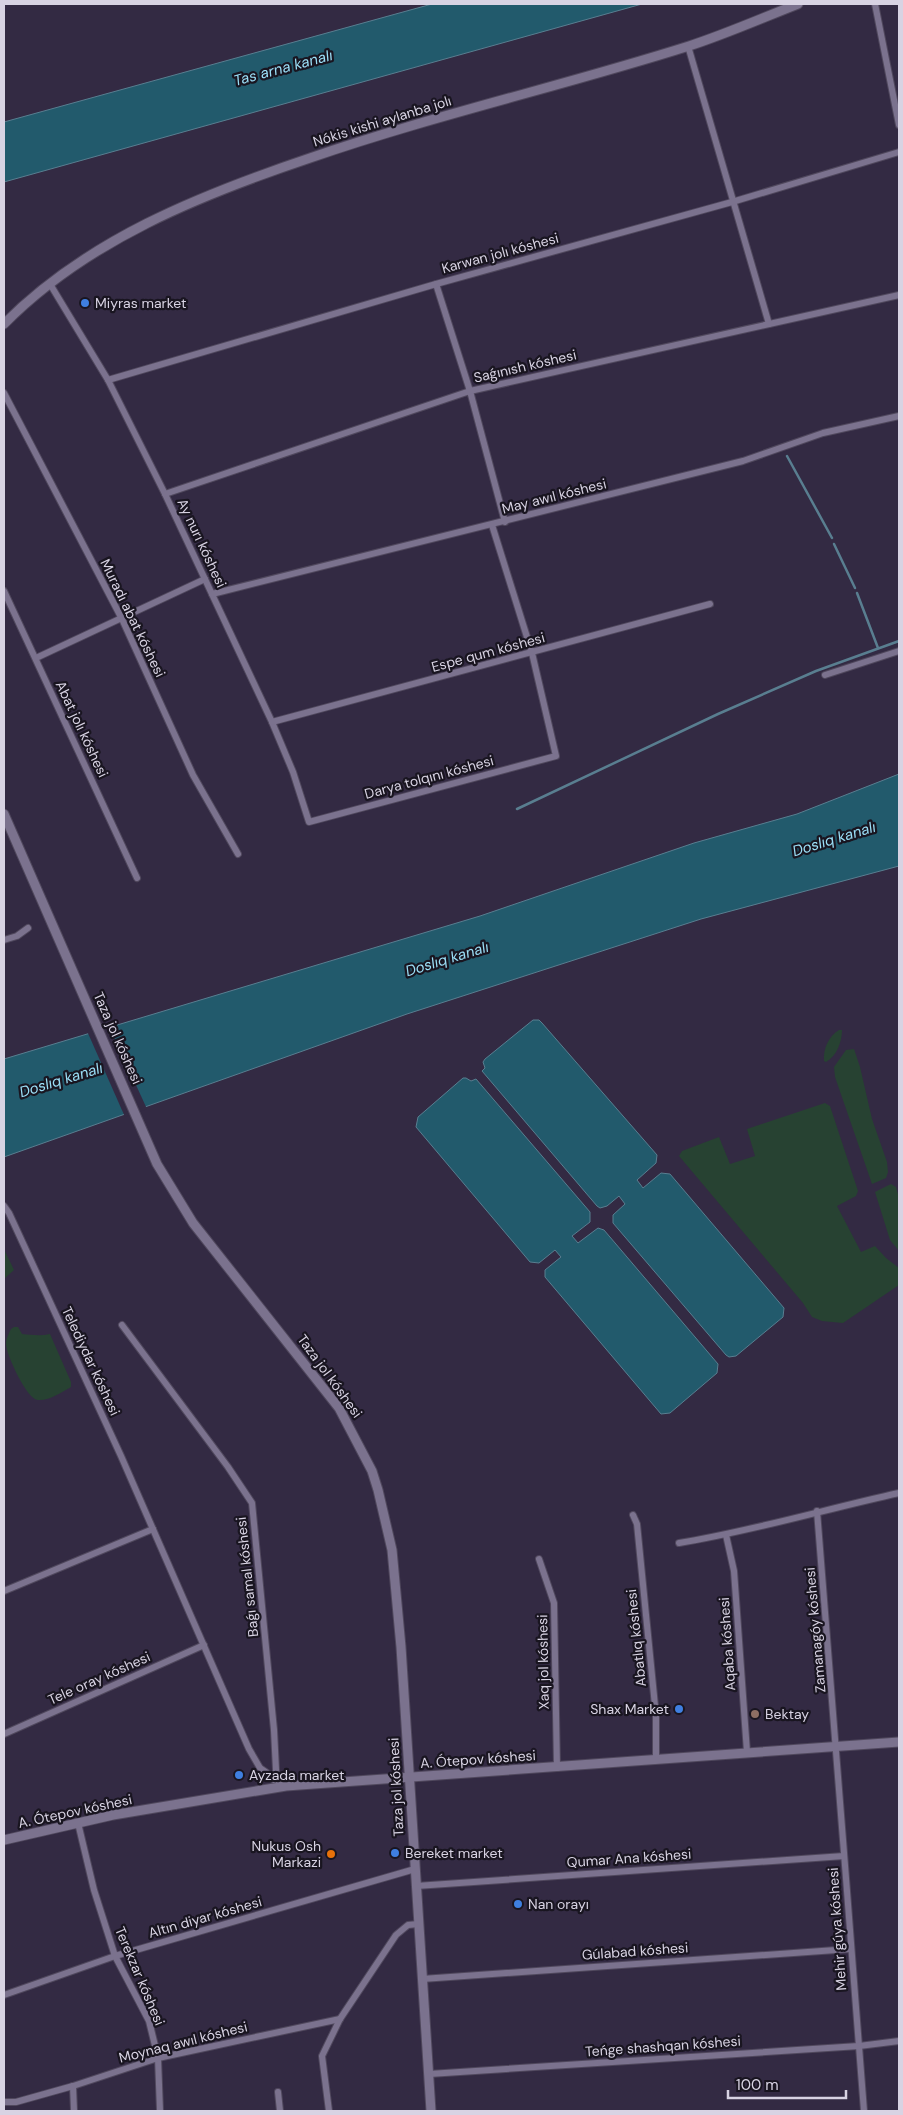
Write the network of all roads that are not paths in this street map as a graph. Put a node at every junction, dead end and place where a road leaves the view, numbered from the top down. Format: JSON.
{"nodes":[{"id":1,"x":798,"y":4,"type":"edge"},
{"id":2,"x":875,"y":4,"type":"edge"},
{"id":3,"x":688,"y":46,"type":"junction"},
{"id":4,"x":899,"y":125,"type":"edge"},
{"id":5,"x":899,"y":152,"type":"edge"},
{"id":6,"x":732,"y":202,"type":"junction"},
{"id":7,"x":50,"y":284,"type":"junction"},
{"id":8,"x":436,"y":284,"type":"junction"},
{"id":9,"x":899,"y":295,"type":"edge"},
{"id":10,"x":4,"y":324,"type":"edge"},
{"id":11,"x":768,"y":324,"type":"junction"},
{"id":12,"x":108,"y":380,"type":"junction"},
{"id":13,"x":470,"y":391,"type":"junction"},
{"id":14,"x":4,"y":393,"type":"edge"},
{"id":15,"x":899,"y":416,"type":"edge"},
{"id":16,"x":165,"y":494,"type":"junction"},
{"id":17,"x":504,"y":522,"type":"junction"},
{"id":18,"x":492,"y":525,"type":"junction"},
{"id":19,"x":205,"y":579,"type":"junction"},
{"id":20,"x":4,"y":590,"type":"edge"},
{"id":21,"x":212,"y":594,"type":"junction"},
{"id":22,"x":710,"y":604,"type":"dead end"},
{"id":23,"x":122,"y":619,"type":"junction"},
{"id":24,"x":899,"y":651,"type":"edge"},
{"id":25,"x":532,"y":653,"type":"junction"},
{"id":26,"x":36,"y":658,"type":"junction"},
{"id":27,"x":825,"y":675,"type":"dead end"},
{"id":28,"x":272,"y":722,"type":"junction"},
{"id":29,"x":4,"y":814,"type":"edge"},
{"id":30,"x":309,"y":822,"type":"joint"},
{"id":31,"x":238,"y":854,"type":"dead end"},
{"id":32,"x":136,"y":878,"type":"dead end"},
{"id":33,"x":28,"y":928,"type":"dead end"},
{"id":34,"x":4,"y":940,"type":"edge"},
{"id":35,"x":4,"y":1206,"type":"edge"},
{"id":36,"x":122,"y":1325,"type":"dead end"},
{"id":37,"x":899,"y":1493,"type":"edge"},
{"id":38,"x":817,"y":1512,"type":"junction"},
{"id":39,"x":633,"y":1515,"type":"dead end"},
{"id":40,"x":153,"y":1529,"type":"junction"},
{"id":41,"x":726,"y":1535,"type":"junction"},
{"id":42,"x":679,"y":1543,"type":"dead end"},
{"id":43,"x":539,"y":1559,"type":"dead end"},
{"id":44,"x":4,"y":1591,"type":"edge"},
{"id":45,"x":204,"y":1645,"type":"junction"},
{"id":46,"x":4,"y":1734,"type":"edge"},
{"id":47,"x":899,"y":1742,"type":"edge"},
{"id":48,"x":838,"y":1746,"type":"junction"},
{"id":49,"x":747,"y":1752,"type":"junction"},
{"id":50,"x":656,"y":1760,"type":"junction"},
{"id":51,"x":558,"y":1768,"type":"junction"},
{"id":52,"x":409,"y":1778,"type":"junction"},
{"id":53,"x":274,"y":1780,"type":"junction"},
{"id":54,"x":286,"y":1786,"type":"junction"},
{"id":55,"x":78,"y":1823,"type":"junction"},
{"id":56,"x":4,"y":1840,"type":"edge"},
{"id":57,"x":844,"y":1856,"type":"junction"},
{"id":58,"x":415,"y":1869,"type":"junction"},
{"id":59,"x":416,"y":1886,"type":"junction"},
{"id":60,"x":418,"y":1924,"type":"junction"},
{"id":61,"x":850,"y":1949,"type":"junction"},
{"id":62,"x":115,"y":1956,"type":"junction"},
{"id":63,"x":422,"y":1979,"type":"junction"},
{"id":64,"x":4,"y":1996,"type":"edge"},
{"id":65,"x":340,"y":2019,"type":"junction"},
{"id":66,"x":899,"y":2041,"type":"edge"},
{"id":67,"x":859,"y":2046,"type":"junction"},
{"id":68,"x":158,"y":2058,"type":"junction"},
{"id":69,"x":428,"y":2074,"type":"junction"},
{"id":70,"x":73,"y":2086,"type":"junction"},
{"id":71,"x":278,"y":2092,"type":"dead end"},
{"id":72,"x":4,"y":2102,"type":"edge"},
{"id":73,"x":74,"y":2111,"type":"edge"},
{"id":74,"x":160,"y":2111,"type":"edge"},
{"id":75,"x":280,"y":2111,"type":"edge"},
{"id":76,"x":329,"y":2111,"type":"edge"},
{"id":77,"x":431,"y":2111,"type":"edge"},
{"id":78,"x":864,"y":2111,"type":"edge"}],
"edges":[{"from":1,"to":3,"type":"main road","name":"Nókis kishi aylanba jolı"},
{"from":2,"to":4,"type":"street"},
{"from":3,"to":6,"type":"street"},
{"from":3,"to":7,"type":"main road","name":"Nókis kishi aylanba jolı"},
{"from":5,"to":6,"type":"street","name":"Karwan jolı kóshesi"},
{"from":6,"to":8,"type":"street","name":"Karwan jolı kóshesi"},
{"from":6,"to":11,"type":"street"},
{"from":7,"to":10,"type":"main road","name":"Nókis kishi aylanba jolı"},
{"from":7,"to":12,"type":"street","name":"Ay nurı kóshesi"},
{"from":8,"to":12,"type":"street","name":"Karwan jolı kóshesi"},
{"from":8,"to":13,"type":"street"},
{"from":9,"to":11,"type":"street","name":"Saǵınısh kóshesi"},
{"from":11,"to":13,"type":"street","name":"Saǵınısh kóshesi"},
{"from":12,"to":16,"type":"street","name":"Ay nurı kóshesi"},
{"from":13,"to":16,"type":"street","name":"Saǵınısh kóshesi"},
{"from":13,"to":17,"type":"street"},
{"from":14,"to":23,"type":"street","name":"Muradı abat kóshesi"},
{"from":15,"to":17,"type":"street","name":"May awıl kóshesi"},
{"from":16,"to":19,"type":"street","name":"Ay nurı kóshesi"},
{"from":17,"to":18,"type":"street","name":"May awıl kóshesi"},
{"from":18,"to":21,"type":"street","name":"May awıl kóshesi"},
{"from":18,"to":25,"type":"street"},
{"from":19,"to":21,"type":"street","name":"Ay nurı kóshesi"},
{"from":19,"to":23,"type":"street"},
{"from":20,"to":26,"type":"street","name":"Abat jolı kóshesi"},
{"from":21,"to":28,"type":"street","name":"Ay nurı kóshesi"},
{"from":22,"to":25,"type":"street","name":"Espe qum kóshesi"},
{"from":23,"to":26,"type":"street"},
{"from":23,"to":31,"type":"street","name":"Muradı abat kóshesi"},
{"from":24,"to":27,"type":"street"},
{"from":25,"to":28,"type":"street","name":"Espe qum kóshesi"},
{"from":25,"to":30,"type":"street","name":"Darya tolqını kóshesi"},
{"from":26,"to":32,"type":"street","name":"Abat jolı kóshesi"},
{"from":28,"to":30,"type":"street","name":"Ay nurı kóshesi"},
{"from":29,"to":52,"type":"main road","name":"Taza jol kóshesi"},
{"from":33,"to":34,"type":"street"},
{"from":35,"to":40,"type":"street","name":"Telediydar kóshesi"},
{"from":36,"to":53,"type":"street","name":"Baǵı samal kóshesi"},
{"from":37,"to":38,"type":"street"},
{"from":38,"to":41,"type":"street"},
{"from":38,"to":48,"type":"street","name":"Zamanagóy kóshesi"},
{"from":39,"to":50,"type":"street","name":"Abatlıq kóshesi"},
{"from":40,"to":44,"type":"street"},
{"from":40,"to":45,"type":"street","name":"Telediydar kóshesi"},
{"from":41,"to":42,"type":"street"},
{"from":41,"to":49,"type":"street","name":"Aqaba kóshesi"},
{"from":43,"to":51,"type":"street","name":"Xaq jol kóshesi"},
{"from":45,"to":46,"type":"street","name":"Tele oray kóshesi"},
{"from":45,"to":53,"type":"street","name":"Telediydar kóshesi"},
{"from":47,"to":48,"type":"main road","name":"A. Ótepov kóshesi"},
{"from":48,"to":49,"type":"main road","name":"A. Ótepov kóshesi"},
{"from":48,"to":57,"type":"street","name":"Mehir gúyа kóshesi"},
{"from":49,"to":50,"type":"main road","name":"A. Ótepov kóshesi"},
{"from":50,"to":51,"type":"main road","name":"A. Ótepov kóshesi"},
{"from":51,"to":52,"type":"main road","name":"A. Ótepov kóshesi"},
{"from":52,"to":54,"type":"main road","name":"A. Ótepov kóshesi"},
{"from":52,"to":58,"type":"main road","name":"Taza jol kóshesi"},
{"from":53,"to":54,"type":"street","name":"Telediydar kóshesi"},
{"from":54,"to":55,"type":"main road","name":"A. Ótepov kóshesi"},
{"from":55,"to":56,"type":"main road","name":"A. Ótepov kóshesi"},
{"from":55,"to":62,"type":"street","name":"Terekzar kóshesi"},
{"from":57,"to":59,"type":"street","name":"Qumar Ana kóshesi"},
{"from":57,"to":61,"type":"street","name":"Mehir gúyа kóshesi"},
{"from":58,"to":59,"type":"main road","name":"Taza jol kóshesi"},
{"from":58,"to":62,"type":"street","name":"Altın diyar kóshesi"},
{"from":59,"to":60,"type":"main road","name":"Taza jol kóshesi"},
{"from":60,"to":63,"type":"main road","name":"Taza jol kóshesi"},
{"from":60,"to":65,"type":"street"},
{"from":61,"to":63,"type":"street","name":"Gúlabad kóshesi"},
{"from":61,"to":67,"type":"street","name":"Mehir gúyа kóshesi"},
{"from":62,"to":64,"type":"street","name":"Altın diyar kóshesi"},
{"from":62,"to":68,"type":"street","name":"Terekzar kóshesi"},
{"from":63,"to":69,"type":"main road","name":"Taza jol kóshesi"},
{"from":65,"to":68,"type":"street","name":"Moynaq awıl kóshesi"},
{"from":65,"to":76,"type":"street"},
{"from":66,"to":67,"type":"street","name":"Teńge shashqan kóshesi"},
{"from":67,"to":69,"type":"street","name":"Teńge shashqan kóshesi"},
{"from":67,"to":78,"type":"street","name":"Mehir gúyа kóshesi"},
{"from":68,"to":70,"type":"street","name":"Moynaq awıl kóshesi"},
{"from":68,"to":74,"type":"street","name":"Terekzar kóshesi"},
{"from":69,"to":77,"type":"main road","name":"Taza jol kóshesi"},
{"from":70,"to":72,"type":"street","name":"Moynaq awıl kóshesi"},
{"from":70,"to":73,"type":"street"},
{"from":71,"to":75,"type":"street"}]}
